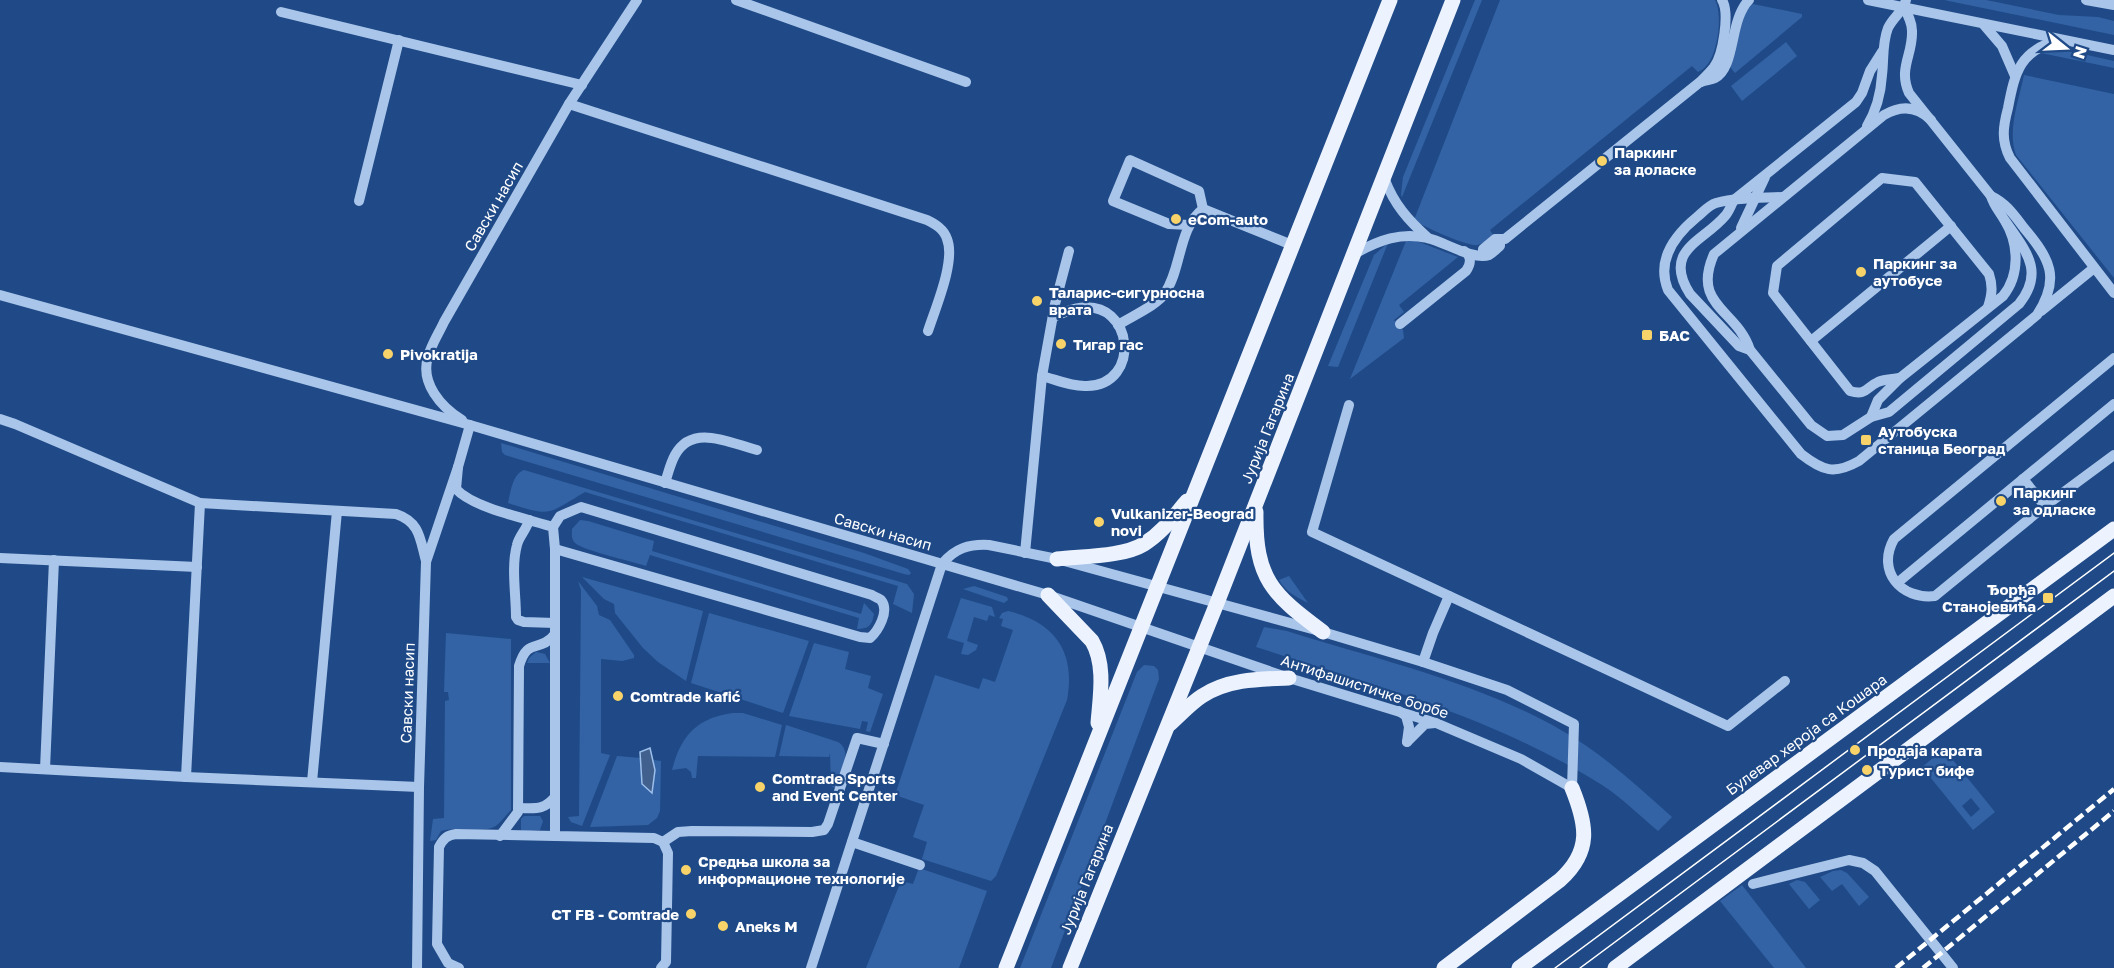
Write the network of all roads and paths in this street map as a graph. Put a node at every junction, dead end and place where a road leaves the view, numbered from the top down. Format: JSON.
{"nodes":[{"id":1,"x":637,"y":0,"type":"edge"},
{"id":2,"x":736,"y":0,"type":"edge"},
{"id":3,"x":1390,"y":0,"type":"edge"},
{"id":4,"x":1454,"y":0,"type":"edge"},
{"id":5,"x":1722,"y":0,"type":"edge"},
{"id":6,"x":1749,"y":0,"type":"edge"},
{"id":7,"x":1868,"y":0,"type":"edge"},
{"id":8,"x":2086,"y":0,"type":"edge"},
{"id":9,"x":1905,"y":4,"type":"edge"},
{"id":10,"x":2114,"y":5,"type":"edge"},
{"id":11,"x":281,"y":12,"type":"dead end"},
{"id":12,"x":1983,"y":25,"type":"junction"},
{"id":13,"x":399,"y":40,"type":"junction"},
{"id":14,"x":2061,"y":40,"type":"junction"},
{"id":15,"x":2114,"y":50,"type":"edge"},
{"id":16,"x":1882,"y":52,"type":"junction"},
{"id":17,"x":2014,"y":76,"type":"junction"},
{"id":18,"x":966,"y":82,"type":"dead end"},
{"id":19,"x":1700,"y":82,"type":"junction"},
{"id":20,"x":582,"y":85,"type":"junction"},
{"id":21,"x":569,"y":104,"type":"junction"},
{"id":22,"x":1931,"y":120,"type":"junction"},
{"id":23,"x":1859,"y":135,"type":"junction"},
{"id":24,"x":1767,"y":174,"type":"junction"},
{"id":25,"x":1385,"y":180,"type":"junction"},
{"id":26,"x":1991,"y":196,"type":"junction"},
{"id":27,"x":1782,"y":197,"type":"junction"},
{"id":28,"x":1755,"y":199,"type":"junction"},
{"id":29,"x":1734,"y":200,"type":"junction"},
{"id":30,"x":359,"y":201,"type":"dead end"},
{"id":31,"x":1203,"y":208,"type":"junction"},
{"id":32,"x":2006,"y":222,"type":"junction"},
{"id":33,"x":1189,"y":225,"type":"junction"},
{"id":34,"x":1951,"y":226,"type":"junction"},
{"id":35,"x":1739,"y":232,"type":"junction"},
{"id":36,"x":1427,"y":238,"type":"junction"},
{"id":37,"x":1292,"y":245,"type":"junction"},
{"id":38,"x":1461,"y":250,"type":"junction"},
{"id":39,"x":1069,"y":251,"type":"dead end"},
{"id":40,"x":1356,"y":253,"type":"junction"},
{"id":41,"x":2094,"y":268,"type":"junction"},
{"id":42,"x":2114,"y":293,"type":"edge"},
{"id":43,"x":0,"y":295,"type":"edge"},
{"id":44,"x":1989,"y":307,"type":"junction"},
{"id":45,"x":2037,"y":315,"type":"junction"},
{"id":46,"x":1053,"y":317,"type":"junction"},
{"id":47,"x":1400,"y":324,"type":"dead end"},
{"id":48,"x":1118,"y":325,"type":"junction"},
{"id":49,"x":928,"y":331,"type":"dead end"},
{"id":50,"x":1811,"y":341,"type":"junction"},
{"id":51,"x":1750,"y":350,"type":"junction"},
{"id":52,"x":2114,"y":358,"type":"edge"},
{"id":53,"x":1042,"y":376,"type":"junction"},
{"id":54,"x":1900,"y":378,"type":"junction"},
{"id":55,"x":2114,"y":404,"type":"edge"},
{"id":56,"x":1349,"y":405,"type":"dead end"},
{"id":57,"x":1870,"y":417,"type":"junction"},
{"id":58,"x":0,"y":419,"type":"edge"},
{"id":59,"x":470,"y":425,"type":"junction"},
{"id":60,"x":757,"y":450,"type":"dead end"},
{"id":61,"x":2114,"y":455,"type":"edge"},
{"id":62,"x":458,"y":467,"type":"junction"},
{"id":63,"x":2024,"y":479,"type":"junction"},
{"id":64,"x":665,"y":483,"type":"junction"},
{"id":65,"x":1195,"y":492,"type":"junction"},
{"id":66,"x":1257,"y":502,"type":"junction"},
{"id":67,"x":200,"y":503,"type":"junction"},
{"id":68,"x":2045,"y":506,"type":"junction"},
{"id":69,"x":337,"y":511,"type":"junction"},
{"id":70,"x":529,"y":520,"type":"junction"},
{"id":71,"x":553,"y":527,"type":"junction"},
{"id":72,"x":2114,"y":529,"type":"edge"},
{"id":73,"x":555,"y":549,"type":"junction"},
{"id":74,"x":1025,"y":553,"type":"junction"},
{"id":75,"x":0,"y":558,"type":"edge"},
{"id":76,"x":1057,"y":559,"type":"junction"},
{"id":77,"x":54,"y":560,"type":"junction"},
{"id":78,"x":426,"y":562,"type":"junction"},
{"id":79,"x":942,"y":564,"type":"junction"},
{"id":80,"x":196,"y":567,"type":"junction"},
{"id":81,"x":1902,"y":579,"type":"dead end"},
{"id":82,"x":1158,"y":587,"type":"junction"},
{"id":83,"x":1048,"y":595,"type":"junction"},
{"id":84,"x":1449,"y":596,"type":"junction"},
{"id":85,"x":2114,"y":596,"type":"edge"},
{"id":86,"x":1217,"y":603,"type":"junction"},
{"id":87,"x":555,"y":622,"type":"junction"},
{"id":88,"x":1141,"y":627,"type":"junction"},
{"id":89,"x":1323,"y":632,"type":"junction"},
{"id":90,"x":555,"y":634,"type":"junction"},
{"id":91,"x":1199,"y":647,"type":"junction"},
{"id":92,"x":1423,"y":662,"type":"junction"},
{"id":93,"x":1289,"y":678,"type":"junction"},
{"id":94,"x":1785,"y":681,"type":"dead end"},
{"id":95,"x":1398,"y":710,"type":"junction"},
{"id":96,"x":1437,"y":723,"type":"junction"},
{"id":97,"x":1166,"y":728,"type":"junction"},
{"id":98,"x":1097,"y":739,"type":"junction"},
{"id":99,"x":884,"y":744,"type":"junction"},
{"id":100,"x":0,"y":767,"type":"edge"},
{"id":101,"x":45,"y":769,"type":"junction"},
{"id":102,"x":186,"y":777,"type":"junction"},
{"id":103,"x":312,"y":782,"type":"junction"},
{"id":104,"x":418,"y":787,"type":"junction"},
{"id":105,"x":1572,"y":788,"type":"junction"},
{"id":106,"x":555,"y":797,"type":"junction"},
{"id":107,"x":518,"y":808,"type":"junction"},
{"id":108,"x":500,"y":836,"type":"junction"},
{"id":109,"x":555,"y":836,"type":"junction"},
{"id":110,"x":663,"y":842,"type":"junction"},
{"id":111,"x":852,"y":842,"type":"junction"},
{"id":112,"x":920,"y":865,"type":"dead end"},
{"id":113,"x":1753,"y":884,"type":"dead end"},
{"id":114,"x":663,"y":965,"type":"edge"},
{"id":115,"x":417,"y":968,"type":"edge"},
{"id":116,"x":459,"y":968,"type":"edge"},
{"id":117,"x":811,"y":968,"type":"edge"},
{"id":118,"x":1006,"y":968,"type":"edge"},
{"id":119,"x":1070,"y":968,"type":"edge"},
{"id":120,"x":1444,"y":968,"type":"edge"},
{"id":121,"x":1519,"y":968,"type":"edge"},
{"id":122,"x":1615,"y":968,"type":"edge"},
{"id":123,"x":1953,"y":968,"type":"edge"}],
"edges":[{"from":1,"to":20,"type":"street","name":"Савски насип"},
{"from":2,"to":18,"type":"street"},
{"from":3,"to":37,"type":"main road"},
{"from":4,"to":25,"type":"main road","name":"Јурија Гагарина"},
{"from":5,"to":19,"type":"street"},
{"from":6,"to":19,"type":"street"},
{"from":7,"to":9,"type":"street"},
{"from":8,"to":10,"type":"street"},
{"from":9,"to":12,"type":"street"},
{"from":9,"to":16,"type":"street"},
{"from":9,"to":22,"type":"street"},
{"from":11,"to":13,"type":"street"},
{"from":12,"to":14,"type":"street"},
{"from":12,"to":17,"type":"street"},
{"from":13,"to":20,"type":"street"},
{"from":13,"to":30,"type":"street"},
{"from":14,"to":15,"type":"street"},
{"from":14,"to":17,"type":"street"},
{"from":16,"to":23,"type":"street"},
{"from":16,"to":24,"type":"street"},
{"from":17,"to":41,"type":"street"},
{"from":19,"to":38,"type":"street"},
{"from":20,"to":21,"type":"street","name":"Савски насип"},
{"from":21,"to":49,"type":"street"},
{"from":21,"to":59,"type":"street","name":"Савски насип"},
{"from":22,"to":23,"type":"street"},
{"from":22,"to":26,"type":"street"},
{"from":23,"to":27,"type":"street"},
{"from":24,"to":28,"type":"street"},
{"from":24,"to":29,"type":"street"},
{"from":25,"to":36,"type":"street"},
{"from":25,"to":40,"type":"main road","name":"Јурија Гагарина"},
{"from":26,"to":32,"type":"street"},
{"from":26,"to":45,"type":"street"},
{"from":27,"to":28,"type":"street"},
{"from":27,"to":35,"type":"street"},
{"from":28,"to":29,"type":"street"},
{"from":28,"to":35,"type":"street"},
{"from":29,"to":45,"type":"street"},
{"from":29,"to":51,"type":"street"},
{"from":31,"to":33,"type":"street"},
{"from":31,"to":33,"type":"street"},
{"from":31,"to":37,"type":"street"},
{"from":32,"to":44,"type":"street"},
{"from":32,"to":57,"type":"street"},
{"from":33,"to":48,"type":"street"},
{"from":34,"to":44,"type":"street"},
{"from":34,"to":50,"type":"street"},
{"from":34,"to":50,"type":"street"},
{"from":35,"to":51,"type":"street"},
{"from":36,"to":38,"type":"street"},
{"from":36,"to":40,"type":"street"},
{"from":37,"to":65,"type":"main road"},
{"from":38,"to":47,"type":"street"},
{"from":39,"to":46,"type":"street"},
{"from":40,"to":66,"type":"main road","name":"Јурија Гагарина"},
{"from":41,"to":42,"type":"street"},
{"from":41,"to":45,"type":"street"},
{"from":43,"to":59,"type":"street","name":"Савски насип"},
{"from":44,"to":54,"type":"street"},
{"from":46,"to":48,"type":"street"},
{"from":46,"to":53,"type":"street"},
{"from":48,"to":53,"type":"street"},
{"from":50,"to":54,"type":"street"},
{"from":51,"to":57,"type":"street"},
{"from":52,"to":68,"type":"street"},
{"from":53,"to":74,"type":"street"},
{"from":54,"to":57,"type":"street"},
{"from":55,"to":63,"type":"street"},
{"from":56,"to":84,"type":"street"},
{"from":58,"to":67,"type":"street"},
{"from":59,"to":62,"type":"street","name":"Савски насип"},
{"from":59,"to":64,"type":"street","name":"Савски насип"},
{"from":60,"to":64,"type":"street"},
{"from":61,"to":68,"type":"street"},
{"from":62,"to":70,"type":"street"},
{"from":62,"to":78,"type":"street","name":"Савски насип"},
{"from":63,"to":68,"type":"street"},
{"from":63,"to":81,"type":"street"},
{"from":64,"to":79,"type":"street","name":"Савски насип"},
{"from":65,"to":76,"type":"main road"},
{"from":65,"to":82,"type":"main road"},
{"from":66,"to":86,"type":"main road","name":"Јурија Гагарина"},
{"from":66,"to":89,"type":"main road"},
{"from":67,"to":69,"type":"street"},
{"from":67,"to":80,"type":"street"},
{"from":69,"to":78,"type":"street"},
{"from":69,"to":103,"type":"street"},
{"from":70,"to":71,"type":"street"},
{"from":70,"to":87,"type":"street"},
{"from":71,"to":73,"type":"street"},
{"from":71,"to":73,"type":"street"},
{"from":72,"to":121,"type":"main road","name":"Булевар хероја са Кошара"},
{"from":73,"to":87,"type":"street"},
{"from":74,"to":76,"type":"street","name":"Савски насип"},
{"from":74,"to":79,"type":"street","name":"Савски насип"},
{"from":75,"to":77,"type":"street"},
{"from":76,"to":82,"type":"street","name":"Савски насип"},
{"from":77,"to":80,"type":"street"},
{"from":77,"to":101,"type":"street"},
{"from":78,"to":104,"type":"street","name":"Савски насип"},
{"from":79,"to":83,"type":"street","name":"Савски насип"},
{"from":79,"to":99,"type":"street"},
{"from":80,"to":102,"type":"street"},
{"from":82,"to":86,"type":"street"},
{"from":82,"to":88,"type":"main road"},
{"from":83,"to":88,"type":"street","name":"Савски насип"},
{"from":83,"to":98,"type":"main road"},
{"from":84,"to":92,"type":"street"},
{"from":84,"to":94,"type":"street"},
{"from":85,"to":122,"type":"main road"},
{"from":86,"to":89,"type":"street"},
{"from":86,"to":91,"type":"main road","name":"Јурија Гагарина"},
{"from":87,"to":90,"type":"street"},
{"from":88,"to":91,"type":"street","name":"Антифашистичке борбе"},
{"from":88,"to":98,"type":"main road"},
{"from":89,"to":92,"type":"street"},
{"from":90,"to":106,"type":"street"},
{"from":90,"to":107,"type":"street"},
{"from":91,"to":93,"type":"street","name":"Антифашистичке борбе"},
{"from":91,"to":97,"type":"main road","name":"Јурија Гагарина"},
{"from":92,"to":105,"type":"street"},
{"from":93,"to":95,"type":"street","name":"Антифашистичке борбе"},
{"from":93,"to":97,"type":"main road"},
{"from":95,"to":96,"type":"street","name":"Антифашистичке борбе"},
{"from":95,"to":96,"type":"street"},
{"from":96,"to":105,"type":"street","name":"Антифашистичке борбе"},
{"from":97,"to":119,"type":"main road","name":"Јурија Гагарина"},
{"from":98,"to":118,"type":"main road"},
{"from":99,"to":110,"type":"street"},
{"from":99,"to":111,"type":"street"},
{"from":100,"to":101,"type":"street"},
{"from":101,"to":102,"type":"street"},
{"from":102,"to":103,"type":"street"},
{"from":103,"to":104,"type":"street"},
{"from":104,"to":115,"type":"street","name":"Савски насип"},
{"from":105,"to":120,"type":"main road"},
{"from":106,"to":107,"type":"street"},
{"from":106,"to":109,"type":"street"},
{"from":107,"to":108,"type":"street"},
{"from":108,"to":109,"type":"street"},
{"from":108,"to":116,"type":"street"},
{"from":109,"to":110,"type":"street"},
{"from":110,"to":114,"type":"street"},
{"from":111,"to":112,"type":"street"},
{"from":111,"to":117,"type":"street"},
{"from":113,"to":123,"type":"street"}]}
